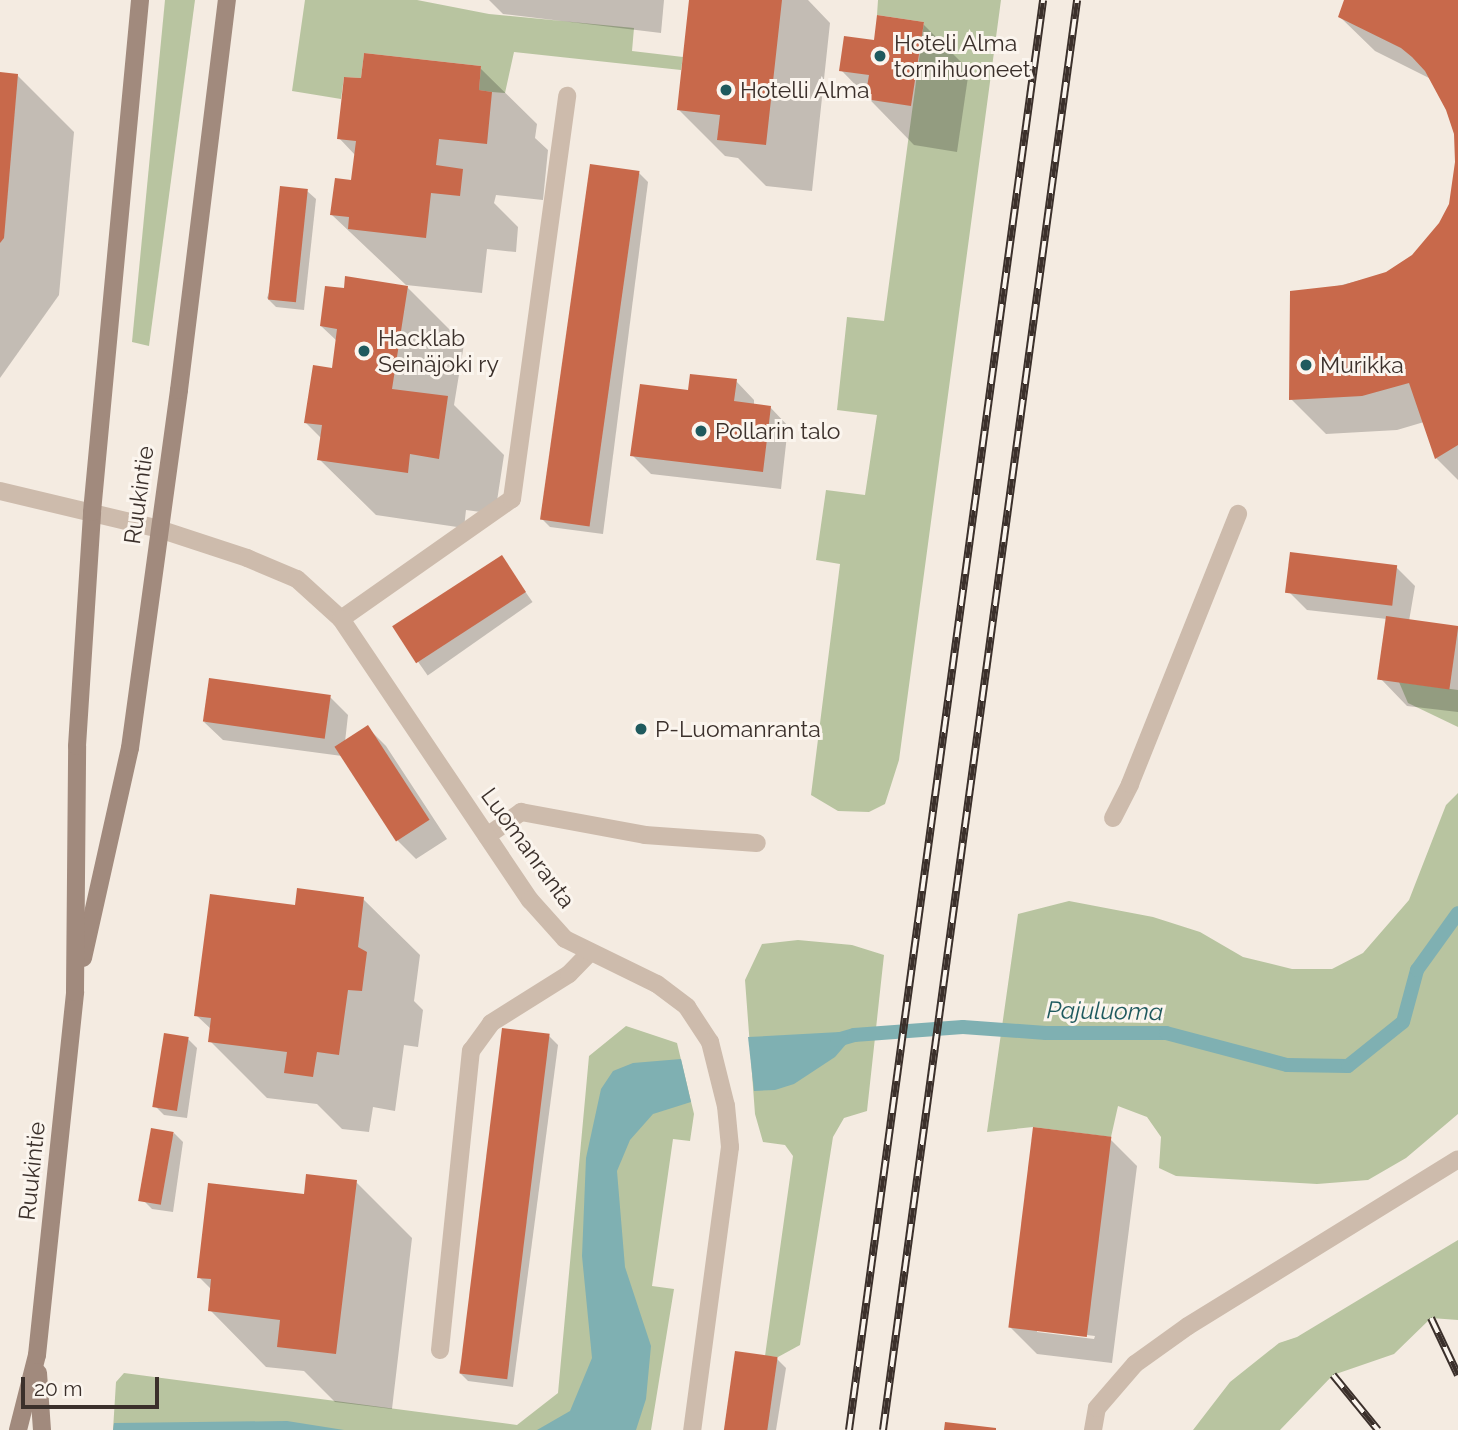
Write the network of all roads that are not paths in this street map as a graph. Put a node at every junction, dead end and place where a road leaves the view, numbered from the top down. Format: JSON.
{"nodes":[{"id":1,"x":140,"y":0,"type":"edge"},
{"id":2,"x":227,"y":0,"type":"edge"},
{"id":3,"x":567,"y":96,"type":"dead end"},
{"id":4,"x":0,"y":491,"type":"edge"},
{"id":5,"x":92,"y":512,"type":"junction"},
{"id":6,"x":1238,"y":514,"type":"dead end"},
{"id":7,"x":159,"y":529,"type":"junction"},
{"id":8,"x":341,"y":619,"type":"junction"},
{"id":9,"x":1113,"y":818,"type":"dead end"},
{"id":10,"x":487,"y":836,"type":"junction"},
{"id":11,"x":757,"y":843,"type":"dead end"},
{"id":12,"x":589,"y":953,"type":"junction"},
{"id":13,"x":75,"y":992,"type":"junction"},
{"id":14,"x":1458,"y":1159,"type":"edge"},
{"id":15,"x":440,"y":1350,"type":"dead end"},
{"id":16,"x":37,"y":1355,"type":"junction"},
{"id":17,"x":18,"y":1430,"type":"edge"},
{"id":18,"x":42,"y":1430,"type":"edge"},
{"id":19,"x":692,"y":1430,"type":"edge"},
{"id":20,"x":1093,"y":1430,"type":"edge"}],
"edges":[{"from":1,"to":5,"type":"main road","name":"Ruukintie"},
{"from":2,"to":7,"type":"main road","name":"Ruukintie"},
{"from":3,"to":8,"type":"street"},
{"from":4,"to":5,"type":"street","name":"Luomanranta"},
{"from":5,"to":7,"type":"street","name":"Luomanranta"},
{"from":5,"to":13,"type":"main road","name":"Ruukintie"},
{"from":6,"to":9,"type":"street"},
{"from":7,"to":8,"type":"street","name":"Luomanranta"},
{"from":7,"to":13,"type":"main road","name":"Ruukintie"},
{"from":8,"to":10,"type":"street","name":"Luomanranta"},
{"from":10,"to":11,"type":"street"},
{"from":10,"to":12,"type":"street","name":"Luomanranta"},
{"from":12,"to":15,"type":"street"},
{"from":12,"to":19,"type":"street","name":"Luomanranta"},
{"from":13,"to":16,"type":"main road","name":"Ruukintie"},
{"from":14,"to":20,"type":"street"},
{"from":16,"to":17,"type":"main road","name":"Ruukintie"},
{"from":16,"to":18,"type":"main road","name":"Ruukintie"}]}
